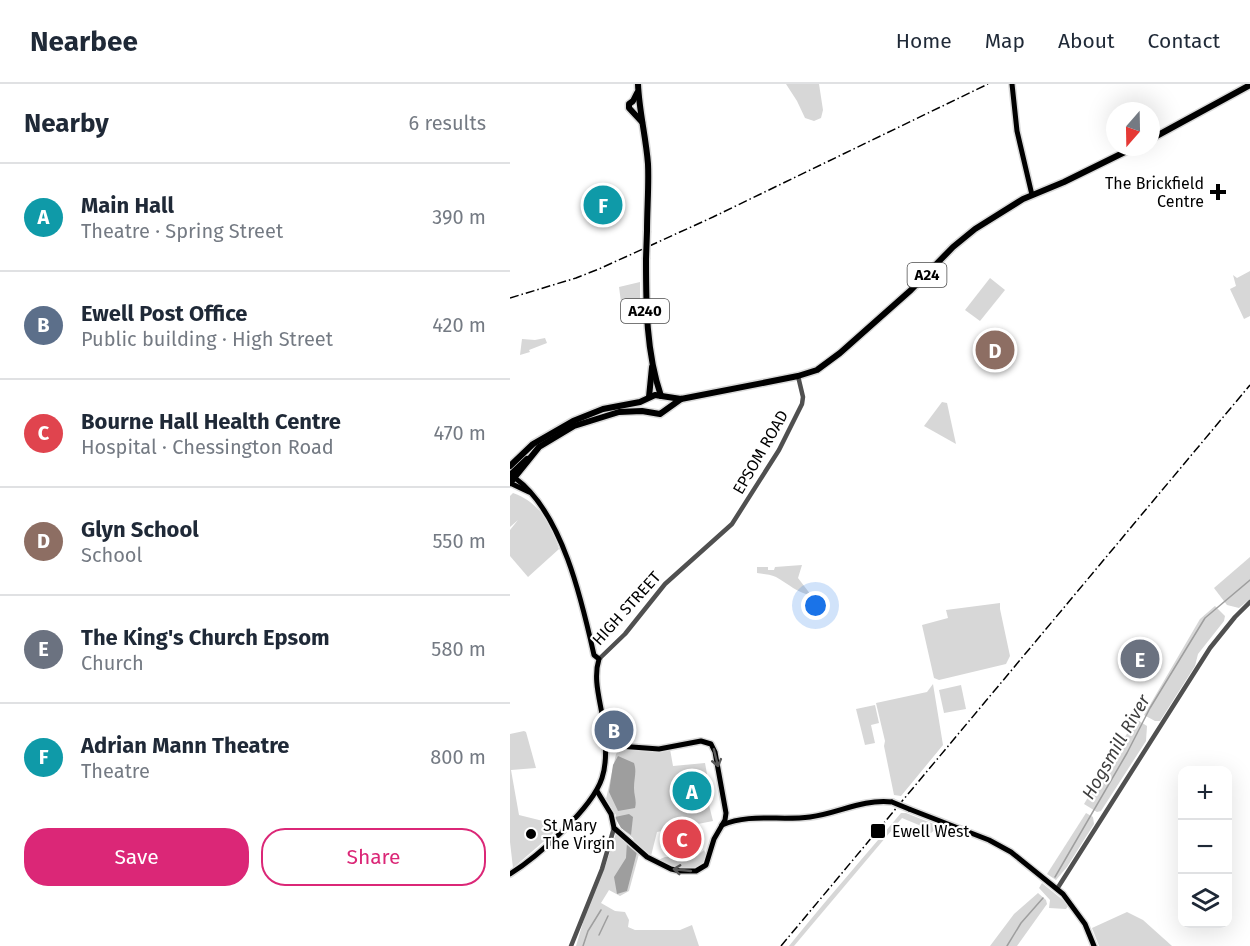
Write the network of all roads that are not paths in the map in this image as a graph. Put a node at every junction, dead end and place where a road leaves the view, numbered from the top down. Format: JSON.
{"nodes":[{"id":1,"x":1012,"y":84,"type":"edge"},
{"id":2,"x":1247,"y":86,"type":"edge"},
{"id":3,"x":638,"y":87,"type":"edge"},
{"id":4,"x":637,"y":104,"type":"junction"},
{"id":5,"x":643,"y":123,"type":"junction"},
{"id":6,"x":1160,"y":134,"type":"edge"},
{"id":7,"x":1118,"y":156,"type":"edge"},
{"id":8,"x":1032,"y":195,"type":"junction"},
{"id":9,"x":652,"y":363,"type":"junction"},
{"id":10,"x":798,"y":376,"type":"junction"},
{"id":11,"x":662,"y":397,"type":"junction"},
{"id":12,"x":649,"y":398,"type":"junction"},
{"id":13,"x":681,"y":399,"type":"junction"},
{"id":14,"x":665,"y":410,"type":"junction"},
{"id":15,"x":650,"y":412,"type":"junction"},
{"id":16,"x":511,"y":464,"type":"edge"},
{"id":17,"x":511,"y":479,"type":"edge"},
{"id":18,"x":686,"y":565,"type":"joint"},
{"id":19,"x":1250,"y":602,"type":"edge"},
{"id":20,"x":599,"y":659,"type":"junction"},
{"id":21,"x":605,"y":745,"type":"junction"},
{"id":22,"x":597,"y":791,"type":"junction"},
{"id":23,"x":726,"y":813,"type":"junction"},
{"id":24,"x":736,"y":819,"type":"junction"},
{"id":25,"x":722,"y":825,"type":"junction"},
{"id":26,"x":614,"y":828,"type":"junction"},
{"id":27,"x":510,"y":874,"type":"edge"},
{"id":28,"x":1057,"y":889,"type":"junction"},
{"id":29,"x":571,"y":946,"type":"edge"},
{"id":30,"x":1094,"y":946,"type":"edge"}],
"edges":[{"from":1,"to":8,"type":"main road"},
{"from":2,"to":6,"type":"highway"},
{"from":3,"to":4,"type":"highway"},
{"from":4,"to":5,"type":"highway","number":"A240"},
{"from":4,"to":5,"type":"highway"},
{"from":5,"to":9,"type":"highway","number":"A240","bridge":true},
{"from":7,"to":8,"type":"highway","number":"A24"},
{"from":8,"to":10,"type":"highway","number":"A24"},
{"from":9,"to":11,"type":"highway","number":"A240"},
{"from":9,"to":12,"type":"highway","number":"A240"},
{"from":10,"to":13,"type":"highway","number":"A24"},
{"from":10,"to":18,"type":"street","name":"EPSOM ROAD"},
{"from":11,"to":12,"type":"highway","number":"A24"},
{"from":11,"to":13,"type":"highway","number":"A24"},
{"from":11,"to":14,"type":"highway"},
{"from":12,"to":15,"type":"highway"},
{"from":12,"to":16,"type":"highway","number":"A24"},
{"from":13,"to":14,"type":"highway","number":"A24"},
{"from":14,"to":15,"type":"highway","number":"A24"},
{"from":15,"to":17,"type":"highway","number":"A24"},
{"from":17,"to":20,"type":"main road"},
{"from":18,"to":20,"type":"street","name":"HIGH STREET"},
{"from":19,"to":28,"type":"street"},
{"from":20,"to":21,"type":"main road","name":"HIGH STREET"},
{"from":21,"to":22,"type":"main road","name":"HIGH STREET"},
{"from":21,"to":23,"type":"main road","one_way":true},
{"from":22,"to":26,"type":"main road"},
{"from":22,"to":27,"type":"main road"},
{"from":23,"to":24,"type":"main road"},
{"from":23,"to":25,"type":"main road"},
{"from":24,"to":25,"type":"main road"},
{"from":24,"to":28,"type":"main road","bridge":true},
{"from":25,"to":26,"type":"main road","one_way":true},
{"from":26,"to":29,"type":"street"},
{"from":28,"to":30,"type":"main road"}]}
